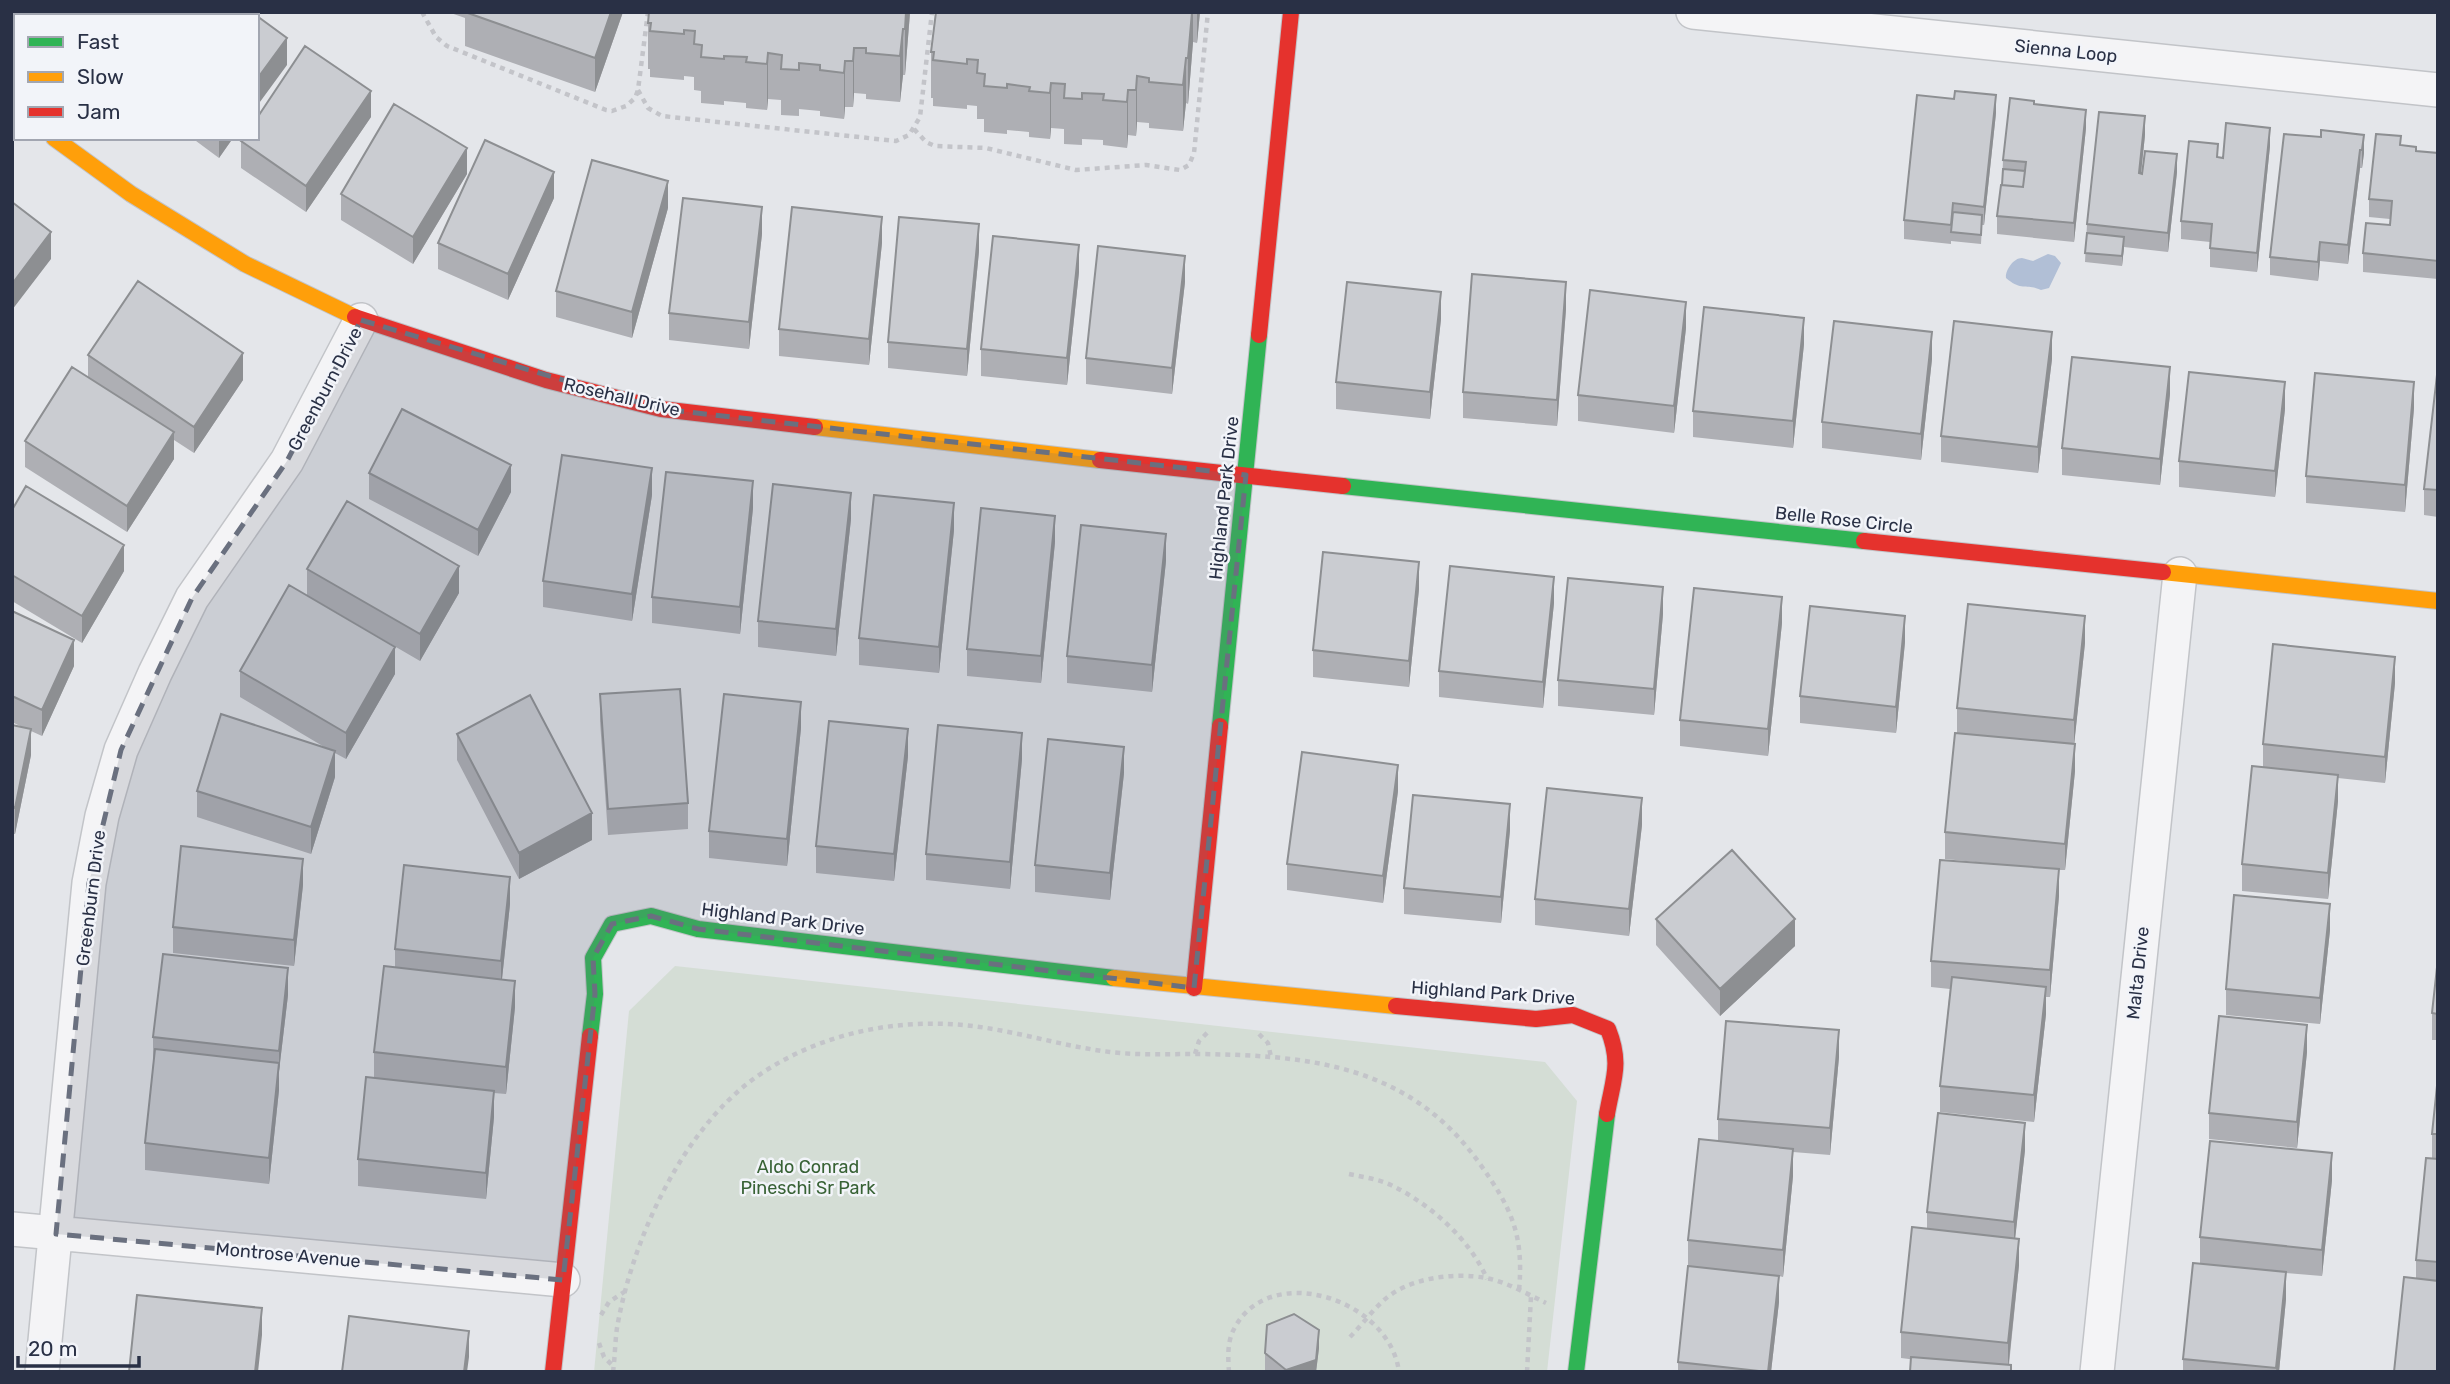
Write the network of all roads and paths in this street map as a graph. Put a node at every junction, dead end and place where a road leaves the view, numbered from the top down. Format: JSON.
{"nodes":[{"id":1,"x":422,"y":12,"type":"edge"},
{"id":2,"x":648,"y":12,"type":"edge"},
{"id":3,"x":932,"y":12,"type":"edge"},
{"id":4,"x":1208,"y":12,"type":"edge"},
{"id":5,"x":1291,"y":12,"type":"edge"},
{"id":6,"x":1693,"y":12,"type":"edge"},
{"id":7,"x":638,"y":90,"type":"junction"},
{"id":8,"x":2438,"y":90,"type":"edge"},
{"id":9,"x":914,"y":129,"type":"junction"},
{"id":10,"x":57,"y":140,"type":"edge"},
{"id":11,"x":361,"y":320,"type":"junction"},
{"id":12,"x":1246,"y":475,"type":"junction"},
{"id":13,"x":2180,"y":574,"type":"junction"},
{"id":14,"x":2438,"y":601,"type":"edge"},
{"id":15,"x":1194,"y":988,"type":"junction"},
{"id":16,"x":1349,"y":1174,"type":"dead end"},
{"id":17,"x":12,"y":1229,"type":"edge"},
{"id":18,"x":56,"y":1234,"type":"junction"},
{"id":19,"x":1488,"y":1279,"type":"junction"},
{"id":20,"x":563,"y":1280,"type":"junction"},
{"id":21,"x":1519,"y":1291,"type":"junction"},
{"id":22,"x":625,"y":1292,"type":"junction"},
{"id":23,"x":1531,"y":1296,"type":"junction"},
{"id":24,"x":1581,"y":1315,"type":"junction"},
{"id":25,"x":1369,"y":1318,"type":"junction"},
{"id":26,"x":599,"y":1319,"type":"dead end"},
{"id":27,"x":597,"y":1335,"type":"dead end"},
{"id":28,"x":1350,"y":1337,"type":"dead end"},
{"id":29,"x":614,"y":1369,"type":"edge"},
{"id":30,"x":42,"y":1372,"type":"edge"},
{"id":31,"x":553,"y":1372,"type":"edge"},
{"id":32,"x":1229,"y":1372,"type":"edge"},
{"id":33,"x":1399,"y":1372,"type":"edge"},
{"id":34,"x":1527,"y":1372,"type":"edge"},
{"id":35,"x":1576,"y":1372,"type":"edge"},
{"id":36,"x":2097,"y":1372,"type":"edge"}],
"edges":[{"from":1,"to":7,"type":"path"},
{"from":2,"to":7,"type":"path"},
{"from":3,"to":9,"type":"path"},
{"from":4,"to":9,"type":"path"},
{"from":5,"to":12,"type":"street","name":"Highland Park Drive"},
{"from":6,"to":8,"type":"street","name":"Sienna Loop"},
{"from":7,"to":9,"type":"path"},
{"from":10,"to":11,"type":"street","name":"Rosehall Drive"},
{"from":11,"to":12,"type":"street","name":"Rosehall Drive"},
{"from":11,"to":18,"type":"street","name":"Greenburn Drive"},
{"from":12,"to":13,"type":"street","name":"Belle Rose Circle"},
{"from":12,"to":15,"type":"street","name":"Highland Park Drive"},
{"from":13,"to":14,"type":"street","name":"Belle Rose Circle"},
{"from":13,"to":36,"type":"street","name":"Malta Drive"},
{"from":15,"to":20,"type":"street","name":"Highland Park Drive"},
{"from":15,"to":24,"type":"street","name":"Highland Park Drive"},
{"from":16,"to":19,"type":"path"},
{"from":17,"to":18,"type":"street","name":"Montrose Avenue"},
{"from":18,"to":20,"type":"street","name":"Montrose Avenue"},
{"from":18,"to":30,"type":"street","name":"Greenburn Drive"},
{"from":19,"to":21,"type":"path"},
{"from":19,"to":25,"type":"path"},
{"from":20,"to":31,"type":"street","name":"Highland Park Drive"},
{"from":21,"to":22,"type":"path"},
{"from":21,"to":23,"type":"path"},
{"from":22,"to":26,"type":"path"},
{"from":22,"to":29,"type":"path"},
{"from":23,"to":24,"type":"path"},
{"from":23,"to":34,"type":"path"},
{"from":24,"to":35,"type":"street","name":"Highland Park Drive"},
{"from":25,"to":28,"type":"path"},
{"from":25,"to":32,"type":"path"},
{"from":25,"to":33,"type":"path"},
{"from":27,"to":29,"type":"path"}]}
